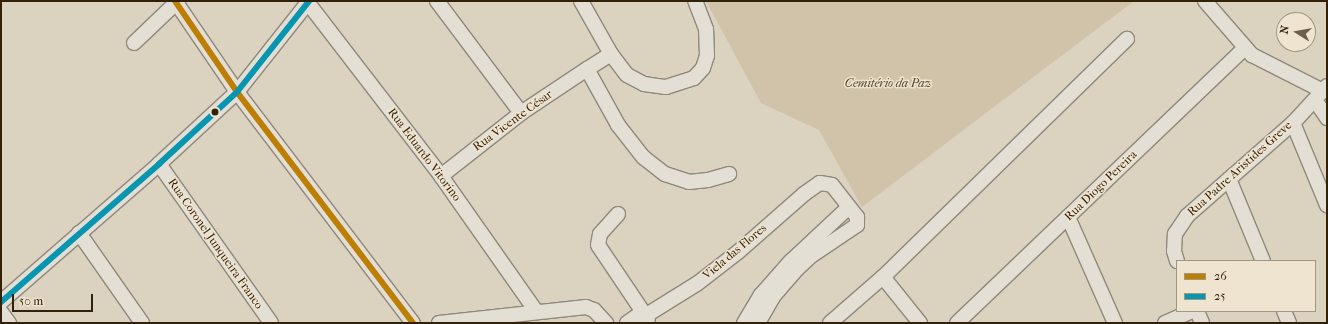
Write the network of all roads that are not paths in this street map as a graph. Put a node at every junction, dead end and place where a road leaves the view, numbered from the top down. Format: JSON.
{"nodes":[{"id":1,"x":437,"y":1,"type":"edge"},
{"id":2,"x":581,"y":1,"type":"edge"},
{"id":3,"x":695,"y":1,"type":"edge"},
{"id":4,"x":1206,"y":1,"type":"edge"},
{"id":5,"x":177,"y":2,"type":"edge"},
{"id":6,"x":309,"y":2,"type":"edge"},
{"id":7,"x":1127,"y":39,"type":"dead end"},
{"id":8,"x":134,"y":43,"type":"dead end"},
{"id":9,"x":1244,"y":49,"type":"junction"},
{"id":10,"x":611,"y":54,"type":"junction"},
{"id":11,"x":587,"y":69,"type":"junction"},
{"id":12,"x":237,"y":92,"type":"junction"},
{"id":13,"x":1322,"y":93,"type":"edge"},
{"id":14,"x":521,"y":113,"type":"junction"},
{"id":15,"x":1327,"y":118,"type":"edge"},
{"id":16,"x":1293,"y":123,"type":"junction"},
{"id":17,"x":159,"y":164,"type":"junction"},
{"id":18,"x":729,"y":174,"type":"dead end"},
{"id":19,"x":441,"y":176,"type":"junction"},
{"id":20,"x":1229,"y":178,"type":"junction"},
{"id":21,"x":1327,"y":205,"type":"edge"},
{"id":22,"x":849,"y":206,"type":"junction"},
{"id":23,"x":618,"y":214,"type":"dead end"},
{"id":24,"x":1068,"y":217,"type":"junction"},
{"id":25,"x":79,"y":233,"type":"junction"},
{"id":26,"x":1177,"y":260,"type":"edge"},
{"id":27,"x":1263,"y":260,"type":"edge"},
{"id":28,"x":883,"y":277,"type":"junction"},
{"id":29,"x":1,"y":302,"type":"edge"},
{"id":30,"x":536,"y":311,"type":"junction"},
{"id":31,"x":1,"y":312,"type":"edge"},
{"id":32,"x":1190,"y":312,"type":"edge"},
{"id":33,"x":1197,"y":312,"type":"edge"},
{"id":34,"x":1284,"y":312,"type":"edge"},
{"id":35,"x":646,"y":317,"type":"edge"},
{"id":36,"x":9,"y":323,"type":"edge"},
{"id":37,"x":142,"y":323,"type":"edge"},
{"id":38,"x":270,"y":323,"type":"edge"},
{"id":39,"x":413,"y":323,"type":"edge"},
{"id":40,"x":439,"y":323,"type":"edge"},
{"id":41,"x":606,"y":323,"type":"edge"},
{"id":42,"x":628,"y":323,"type":"edge"},
{"id":43,"x":744,"y":323,"type":"edge"},
{"id":44,"x":758,"y":323,"type":"edge"},
{"id":45,"x":830,"y":323,"type":"edge"},
{"id":46,"x":920,"y":323,"type":"edge"},
{"id":47,"x":957,"y":323,"type":"edge"},
{"id":48,"x":1115,"y":323,"type":"edge"},
{"id":49,"x":1165,"y":323,"type":"edge"},
{"id":50,"x":1202,"y":323,"type":"edge"},
{"id":51,"x":1289,"y":323,"type":"edge"}],
"edges":[{"from":1,"to":14,"type":"street"},
{"from":2,"to":10,"type":"street"},
{"from":3,"to":10,"type":"street"},
{"from":4,"to":9,"type":"street"},
{"from":5,"to":8,"type":"street"},
{"from":5,"to":12,"type":"street"},
{"from":6,"to":12,"type":"street"},
{"from":6,"to":19,"type":"street","name":"Rua Eduardo Vitorino"},
{"from":7,"to":28,"type":"street"},
{"from":9,"to":13,"type":"street"},
{"from":9,"to":24,"type":"street","name":"Rua Diogo Pereira"},
{"from":10,"to":11,"type":"street","name":"Rua Vicente César"},
{"from":11,"to":14,"type":"street","name":"Rua Vicente César"},
{"from":11,"to":18,"type":"street"},
{"from":12,"to":17,"type":"street"},
{"from":12,"to":39,"type":"street"},
{"from":13,"to":15,"type":"street"},
{"from":13,"to":16,"type":"street","name":"Rua Padre Aristides Greve"},
{"from":14,"to":19,"type":"street","name":"Rua Vicente César"},
{"from":16,"to":20,"type":"street","name":"Rua Padre Aristides Greve"},
{"from":16,"to":21,"type":"street"},
{"from":17,"to":25,"type":"street"},
{"from":17,"to":38,"type":"street","name":"Rua Coronel Junqueira Franco"},
{"from":19,"to":30,"type":"street","name":"Rua Eduardo Vitorino"},
{"from":20,"to":26,"type":"street","name":"Rua Padre Aristides Greve"},
{"from":20,"to":27,"type":"street"},
{"from":22,"to":35,"type":"street","name":"Viela das Flores"},
{"from":22,"to":43,"type":"street"},
{"from":22,"to":44,"type":"street"},
{"from":23,"to":35,"type":"street"},
{"from":24,"to":47,"type":"street","name":"Rua Diogo Pereira"},
{"from":24,"to":48,"type":"street"},
{"from":25,"to":29,"type":"street"},
{"from":25,"to":37,"type":"street"},
{"from":28,"to":45,"type":"street"},
{"from":28,"to":46,"type":"street"},
{"from":30,"to":40,"type":"street"},
{"from":30,"to":41,"type":"street"},
{"from":31,"to":36,"type":"street"},
{"from":32,"to":49,"type":"street"},
{"from":33,"to":50,"type":"street"},
{"from":34,"to":51,"type":"street"},
{"from":35,"to":42,"type":"street","name":"Viela das Flores"}]}
